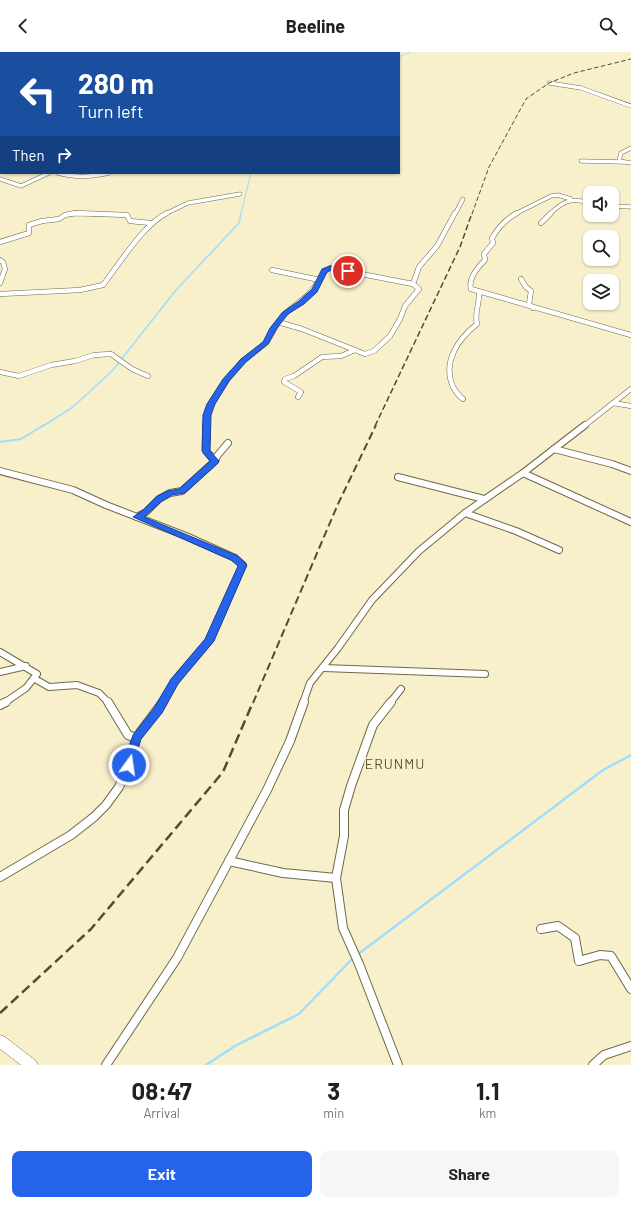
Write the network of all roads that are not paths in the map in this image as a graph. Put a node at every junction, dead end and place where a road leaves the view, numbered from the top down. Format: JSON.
{"nodes":[{"id":1,"x":549,"y":83,"type":"dead end"},
{"id":2,"x":631,"y":106,"type":"edge"},
{"id":3,"x":631,"y":148,"type":"edge"},
{"id":4,"x":581,"y":161,"type":"dead end"},
{"id":5,"x":623,"y":162,"type":"junction"},
{"id":6,"x":631,"y":163,"type":"edge"},
{"id":7,"x":47,"y":174,"type":"edge"},
{"id":8,"x":63,"y":174,"type":"edge"},
{"id":9,"x":104,"y":174,"type":"edge"},
{"id":10,"x":0,"y":179,"type":"edge"},
{"id":11,"x":240,"y":194,"type":"dead end"},
{"id":12,"x":463,"y":199,"type":"dead end"},
{"id":13,"x":571,"y":199,"type":"junction"},
{"id":14,"x":583,"y":202,"type":"edge"},
{"id":15,"x":619,"y":206,"type":"edge"},
{"id":16,"x":631,"y":207,"type":"edge"},
{"id":17,"x":541,"y":222,"type":"dead end"},
{"id":18,"x":151,"y":224,"type":"junction"},
{"id":19,"x":0,"y":242,"type":"edge"},
{"id":20,"x":0,"y":260,"type":"edge"},
{"id":21,"x":272,"y":270,"type":"dead end"},
{"id":22,"x":522,"y":279,"type":"dead end"},
{"id":23,"x":320,"y":280,"type":"junction"},
{"id":24,"x":0,"y":283,"type":"edge"},
{"id":25,"x":413,"y":284,"type":"junction"},
{"id":26,"x":479,"y":292,"type":"junction"},
{"id":27,"x":0,"y":294,"type":"edge"},
{"id":28,"x":533,"y":308,"type":"junction"},
{"id":29,"x":278,"y":322,"type":"junction"},
{"id":30,"x":631,"y":335,"type":"edge"},
{"id":31,"x":355,"y":350,"type":"junction"},
{"id":32,"x":0,"y":372,"type":"edge"},
{"id":33,"x":148,"y":376,"type":"dead end"},
{"id":34,"x":631,"y":389,"type":"edge"},
{"id":35,"x":298,"y":397,"type":"dead end"},
{"id":36,"x":463,"y":399,"type":"dead end"},
{"id":37,"x":613,"y":403,"type":"junction"},
{"id":38,"x":631,"y":406,"type":"edge"},
{"id":39,"x":228,"y":443,"type":"dead end"},
{"id":40,"x":554,"y":449,"type":"junction"},
{"id":41,"x":215,"y":461,"type":"junction"},
{"id":42,"x":0,"y":471,"type":"edge"},
{"id":43,"x":631,"y":471,"type":"edge"},
{"id":44,"x":523,"y":473,"type":"junction"},
{"id":45,"x":398,"y":477,"type":"dead end"},
{"id":46,"x":484,"y":499,"type":"junction"},
{"id":47,"x":465,"y":513,"type":"junction"},
{"id":48,"x":137,"y":517,"type":"junction"},
{"id":49,"x":631,"y":522,"type":"edge"},
{"id":50,"x":559,"y":550,"type":"dead end"},
{"id":51,"x":0,"y":652,"type":"edge"},
{"id":52,"x":26,"y":666,"type":"junction"},
{"id":53,"x":324,"y":668,"type":"junction"},
{"id":54,"x":0,"y":672,"type":"edge"},
{"id":55,"x":485,"y":674,"type":"dead end"},
{"id":56,"x":35,"y":680,"type":"junction"},
{"id":57,"x":401,"y":689,"type":"dead end"},
{"id":58,"x":0,"y":705,"type":"edge"},
{"id":59,"x":136,"y":738,"type":"junction"},
{"id":60,"x":230,"y":861,"type":"junction"},
{"id":61,"x":0,"y":877,"type":"edge"},
{"id":62,"x":336,"y":878,"type":"junction"},
{"id":63,"x":541,"y":929,"type":"dead end"},
{"id":64,"x":631,"y":989,"type":"edge"},
{"id":65,"x":0,"y":1041,"type":"edge"},
{"id":66,"x":631,"y":1046,"type":"edge"},
{"id":67,"x":31,"y":1065,"type":"edge"},
{"id":68,"x":106,"y":1065,"type":"edge"},
{"id":69,"x":398,"y":1065,"type":"edge"},
{"id":70,"x":594,"y":1065,"type":"edge"}],
"edges":[{"from":1,"to":2,"type":"street"},
{"from":3,"to":5,"type":"street"},
{"from":4,"to":5,"type":"street"},
{"from":5,"to":6,"type":"street"},
{"from":7,"to":10,"type":"street"},
{"from":8,"to":9,"type":"street"},
{"from":11,"to":18,"type":"street"},
{"from":12,"to":25,"type":"street"},
{"from":13,"to":14,"type":"street"},
{"from":13,"to":17,"type":"street"},
{"from":13,"to":26,"type":"street"},
{"from":15,"to":16,"type":"street"},
{"from":18,"to":19,"type":"street"},
{"from":18,"to":27,"type":"street"},
{"from":20,"to":24,"type":"street"},
{"from":21,"to":23,"type":"street"},
{"from":22,"to":28,"type":"street"},
{"from":23,"to":25,"type":"street"},
{"from":23,"to":29,"type":"street"},
{"from":25,"to":31,"type":"street"},
{"from":26,"to":28,"type":"street"},
{"from":26,"to":36,"type":"street"},
{"from":28,"to":30,"type":"street"},
{"from":29,"to":31,"type":"street"},
{"from":29,"to":41,"type":"street"},
{"from":31,"to":35,"type":"street"},
{"from":32,"to":33,"type":"street"},
{"from":34,"to":37,"type":"street"},
{"from":37,"to":38,"type":"street"},
{"from":37,"to":40,"type":"street"},
{"from":39,"to":41,"type":"street"},
{"from":40,"to":43,"type":"street"},
{"from":40,"to":44,"type":"street"},
{"from":41,"to":48,"type":"street"},
{"from":42,"to":48,"type":"street"},
{"from":44,"to":46,"type":"street"},
{"from":44,"to":49,"type":"street"},
{"from":45,"to":46,"type":"street"},
{"from":46,"to":47,"type":"street"},
{"from":47,"to":50,"type":"street"},
{"from":47,"to":53,"type":"street"},
{"from":48,"to":59,"type":"street"},
{"from":51,"to":52,"type":"street"},
{"from":52,"to":54,"type":"street"},
{"from":52,"to":56,"type":"street"},
{"from":53,"to":55,"type":"street"},
{"from":53,"to":60,"type":"street"},
{"from":56,"to":58,"type":"street"},
{"from":56,"to":59,"type":"street"},
{"from":57,"to":62,"type":"street"},
{"from":59,"to":61,"type":"street"},
{"from":60,"to":62,"type":"street"},
{"from":60,"to":68,"type":"street"},
{"from":62,"to":69,"type":"street"},
{"from":63,"to":64,"type":"street"},
{"from":65,"to":67,"type":"street"},
{"from":66,"to":70,"type":"street"}]}
